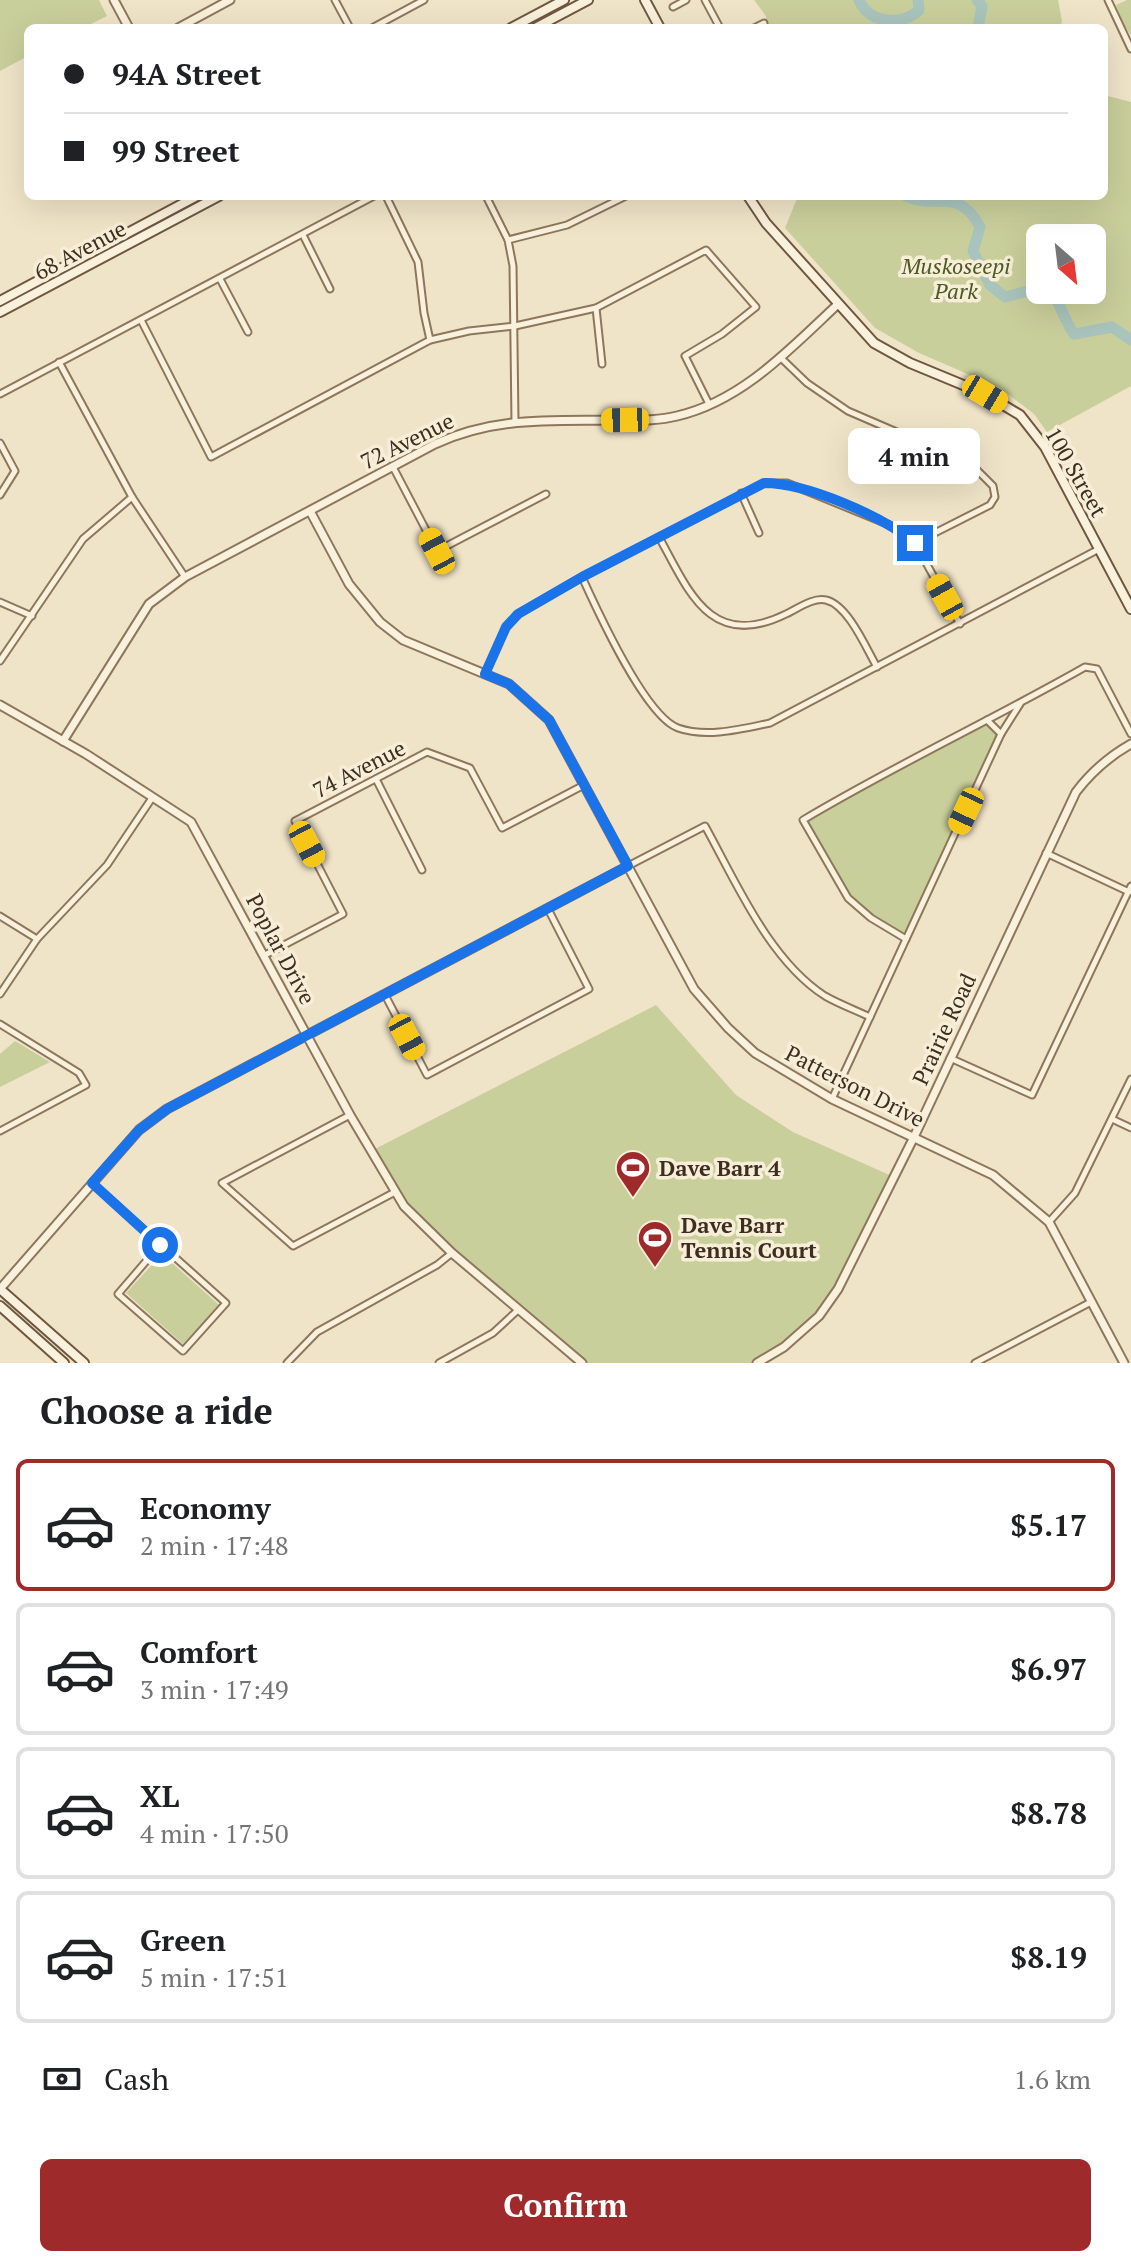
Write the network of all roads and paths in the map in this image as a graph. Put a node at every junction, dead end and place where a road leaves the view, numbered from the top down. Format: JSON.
{"nodes":[{"id":1,"x":114,"y":0,"type":"edge"},
{"id":2,"x":230,"y":0,"type":"edge"},
{"id":3,"x":335,"y":0,"type":"edge"},
{"id":4,"x":424,"y":0,"type":"edge"},
{"id":5,"x":564,"y":0,"type":"edge"},
{"id":6,"x":588,"y":0,"type":"edge"},
{"id":7,"x":645,"y":0,"type":"edge"},
{"id":8,"x":686,"y":0,"type":"edge"},
{"id":9,"x":705,"y":0,"type":"edge"},
{"id":10,"x":1108,"y":0,"type":"edge"},
{"id":11,"x":673,"y":7,"type":"dead end"},
{"id":12,"x":127,"y":24,"type":"edge"},
{"id":13,"x":185,"y":24,"type":"edge"},
{"id":14,"x":348,"y":24,"type":"edge"},
{"id":15,"x":379,"y":24,"type":"edge"},
{"id":16,"x":519,"y":24,"type":"edge"},
{"id":17,"x":543,"y":24,"type":"edge"},
{"id":18,"x":658,"y":24,"type":"edge"},
{"id":19,"x":718,"y":24,"type":"edge"},
{"id":20,"x":1131,"y":49,"type":"edge"},
{"id":21,"x":189,"y":200,"type":"edge"},
{"id":22,"x":211,"y":200,"type":"edge"},
{"id":23,"x":367,"y":200,"type":"edge"},
{"id":24,"x":388,"y":200,"type":"edge"},
{"id":25,"x":488,"y":200,"type":"edge"},
{"id":26,"x":618,"y":200,"type":"edge"},
{"id":27,"x":754,"y":200,"type":"edge"},
{"id":28,"x":303,"y":235,"type":"junction"},
{"id":29,"x":508,"y":240,"type":"junction"},
{"id":30,"x":220,"y":279,"type":"junction"},
{"id":31,"x":330,"y":289,"type":"dead end"},
{"id":32,"x":0,"y":301,"type":"edge"},
{"id":33,"x":837,"y":305,"type":"junction"},
{"id":34,"x":596,"y":308,"type":"junction"},
{"id":35,"x":0,"y":312,"type":"edge"},
{"id":36,"x":141,"y":320,"type":"junction"},
{"id":37,"x":515,"y":326,"type":"junction"},
{"id":38,"x":248,"y":332,"type":"dead end"},
{"id":39,"x":430,"y":340,"type":"junction"},
{"id":40,"x":780,"y":357,"type":"junction"},
{"id":41,"x":59,"y":362,"type":"junction"},
{"id":42,"x":602,"y":364,"type":"dead end"},
{"id":43,"x":0,"y":394,"type":"edge"},
{"id":44,"x":709,"y":404,"type":"junction"},
{"id":45,"x":515,"y":422,"type":"junction"},
{"id":46,"x":0,"y":443,"type":"edge"},
{"id":47,"x":393,"y":467,"type":"junction"},
{"id":48,"x":741,"y":493,"type":"junction"},
{"id":49,"x":546,"y":494,"type":"dead end"},
{"id":50,"x":0,"y":495,"type":"edge"},
{"id":51,"x":132,"y":497,"type":"junction"},
{"id":52,"x":310,"y":511,"type":"junction"},
{"id":53,"x":759,"y":533,"type":"dead end"},
{"id":54,"x":659,"y":537,"type":"junction"},
{"id":55,"x":915,"y":543,"type":"junction"},
{"id":56,"x":1100,"y":549,"type":"junction"},
{"id":57,"x":185,"y":577,"type":"junction"},
{"id":58,"x":582,"y":577,"type":"junction"},
{"id":59,"x":0,"y":602,"type":"edge"},
{"id":60,"x":1131,"y":609,"type":"edge"},
{"id":61,"x":32,"y":616,"type":"junction"},
{"id":62,"x":960,"y":624,"type":"junction"},
{"id":63,"x":0,"y":661,"type":"edge"},
{"id":64,"x":877,"y":667,"type":"junction"},
{"id":65,"x":485,"y":674,"type":"junction"},
{"id":66,"x":1021,"y":703,"type":"junction"},
{"id":67,"x":0,"y":705,"type":"edge"},
{"id":68,"x":987,"y":720,"type":"junction"},
{"id":69,"x":1001,"y":734,"type":"junction"},
{"id":70,"x":1131,"y":734,"type":"edge"},
{"id":71,"x":63,"y":741,"type":"junction"},
{"id":72,"x":1131,"y":744,"type":"edge"},
{"id":73,"x":376,"y":779,"type":"junction"},
{"id":74,"x":584,"y":785,"type":"junction"},
{"id":75,"x":152,"y":798,"type":"junction"},
{"id":76,"x":1045,"y":853,"type":"junction"},
{"id":77,"x":628,"y":866,"type":"junction"},
{"id":78,"x":422,"y":870,"type":"dead end"},
{"id":79,"x":1130,"y":889,"type":"edge"},
{"id":80,"x":547,"y":908,"type":"junction"},
{"id":81,"x":0,"y":916,"type":"edge"},
{"id":82,"x":37,"y":939,"type":"junction"},
{"id":83,"x":906,"y":939,"type":"junction"},
{"id":84,"x":265,"y":955,"type":"junction"},
{"id":85,"x":0,"y":994,"type":"edge"},
{"id":86,"x":385,"y":995,"type":"junction"},
{"id":87,"x":870,"y":1017,"type":"junction"},
{"id":88,"x":0,"y":1024,"type":"edge"},
{"id":89,"x":308,"y":1036,"type":"junction"},
{"id":90,"x":950,"y":1058,"type":"junction"},
{"id":91,"x":1131,"y":1079,"type":"edge"},
{"id":92,"x":832,"y":1099,"type":"junction"},
{"id":93,"x":350,"y":1115,"type":"junction"},
{"id":94,"x":1112,"y":1119,"type":"junction"},
{"id":95,"x":1131,"y":1128,"type":"edge"},
{"id":96,"x":0,"y":1131,"type":"edge"},
{"id":97,"x":914,"y":1137,"type":"junction"},
{"id":98,"x":92,"y":1183,"type":"junction"},
{"id":99,"x":395,"y":1192,"type":"junction"},
{"id":100,"x":1049,"y":1222,"type":"junction"},
{"id":101,"x":160,"y":1245,"type":"junction"},
{"id":102,"x":452,"y":1253,"type":"junction"},
{"id":103,"x":0,"y":1289,"type":"edge"},
{"id":104,"x":1091,"y":1302,"type":"junction"},
{"id":105,"x":0,"y":1306,"type":"edge"},
{"id":106,"x":519,"y":1309,"type":"junction"},
{"id":107,"x":64,"y":1363,"type":"edge"},
{"id":108,"x":84,"y":1363,"type":"edge"},
{"id":109,"x":287,"y":1363,"type":"edge"},
{"id":110,"x":439,"y":1363,"type":"edge"},
{"id":111,"x":582,"y":1363,"type":"edge"},
{"id":112,"x":757,"y":1363,"type":"edge"},
{"id":113,"x":975,"y":1363,"type":"edge"},
{"id":114,"x":1124,"y":1363,"type":"edge"}],
"edges":[{"from":1,"to":12,"type":"street"},
{"from":2,"to":13,"type":"street"},
{"from":3,"to":14,"type":"street"},
{"from":4,"to":15,"type":"street"},
{"from":5,"to":16,"type":"main road"},
{"from":6,"to":17,"type":"main road"},
{"from":7,"to":18,"type":"main road"},
{"from":8,"to":11,"type":"street"},
{"from":9,"to":19,"type":"street"},
{"from":10,"to":20,"type":"street"},
{"from":21,"to":32,"type":"main road","name":"68 Avenue"},
{"from":22,"to":35,"type":"main road","name":"68 Avenue"},
{"from":23,"to":28,"type":"street"},
{"from":24,"to":39,"type":"street"},
{"from":25,"to":29,"type":"street"},
{"from":26,"to":29,"type":"street"},
{"from":27,"to":33,"type":"main road","name":"100 Street"},
{"from":28,"to":30,"type":"street"},
{"from":28,"to":31,"type":"street"},
{"from":29,"to":37,"type":"street"},
{"from":30,"to":36,"type":"street"},
{"from":30,"to":38,"type":"street"},
{"from":33,"to":40,"type":"street","name":"72 Avenue"},
{"from":33,"to":56,"type":"main road","name":"100 Street"},
{"from":34,"to":37,"type":"street"},
{"from":34,"to":42,"type":"street"},
{"from":34,"to":44,"type":"street"},
{"from":36,"to":39,"type":"street"},
{"from":36,"to":41,"type":"street"},
{"from":37,"to":39,"type":"street"},
{"from":37,"to":45,"type":"street"},
{"from":40,"to":44,"type":"street","name":"72 Avenue"},
{"from":40,"to":55,"type":"street"},
{"from":41,"to":43,"type":"street"},
{"from":41,"to":51,"type":"street"},
{"from":44,"to":45,"type":"street","name":"72 Avenue"},
{"from":45,"to":47,"type":"street","name":"72 Avenue"},
{"from":46,"to":50,"type":"street"},
{"from":47,"to":49,"type":"street"},
{"from":47,"to":52,"type":"street","name":"72 Avenue"},
{"from":48,"to":53,"type":"street"},
{"from":48,"to":54,"type":"street"},
{"from":48,"to":55,"type":"street"},
{"from":51,"to":57,"type":"street"},
{"from":51,"to":61,"type":"street"},
{"from":52,"to":57,"type":"street","name":"72 Avenue"},
{"from":52,"to":65,"type":"street","name":"Patterson Drive"},
{"from":54,"to":58,"type":"street"},
{"from":54,"to":64,"type":"street"},
{"from":55,"to":62,"type":"street"},
{"from":56,"to":60,"type":"main road","name":"100 Street"},
{"from":56,"to":62,"type":"street"},
{"from":57,"to":71,"type":"street","name":"72 Avenue"},
{"from":58,"to":64,"type":"street"},
{"from":58,"to":65,"type":"street"},
{"from":59,"to":61,"type":"street"},
{"from":61,"to":63,"type":"street"},
{"from":62,"to":64,"type":"street"},
{"from":65,"to":74,"type":"street","name":"Patterson Drive"},
{"from":66,"to":68,"type":"street"},
{"from":66,"to":69,"type":"street"},
{"from":66,"to":70,"type":"street"},
{"from":67,"to":71,"type":"street","name":"Poplar Drive"},
{"from":68,"to":69,"type":"street"},
{"from":68,"to":83,"type":"street"},
{"from":69,"to":83,"type":"street"},
{"from":71,"to":75,"type":"street","name":"Poplar Drive"},
{"from":72,"to":76,"type":"street","name":"Prairie Road"},
{"from":73,"to":74,"type":"street","name":"74 Avenue"},
{"from":73,"to":78,"type":"street"},
{"from":73,"to":84,"type":"street","name":"74 Avenue"},
{"from":74,"to":77,"type":"street","name":"Patterson Drive"},
{"from":75,"to":82,"type":"street"},
{"from":75,"to":84,"type":"street","name":"Poplar Drive"},
{"from":76,"to":79,"type":"street"},
{"from":76,"to":90,"type":"street","name":"Prairie Road"},
{"from":77,"to":80,"type":"street"},
{"from":77,"to":87,"type":"street"},
{"from":77,"to":92,"type":"street","name":"Patterson Drive"},
{"from":79,"to":90,"type":"street"},
{"from":80,"to":86,"type":"street"},
{"from":80,"to":86,"type":"street"},
{"from":81,"to":82,"type":"street"},
{"from":82,"to":85,"type":"street"},
{"from":83,"to":87,"type":"street"},
{"from":84,"to":89,"type":"street","name":"Poplar Drive"},
{"from":86,"to":89,"type":"street"},
{"from":87,"to":92,"type":"street"},
{"from":88,"to":96,"type":"street"},
{"from":89,"to":93,"type":"street","name":"Poplar Drive"},
{"from":89,"to":98,"type":"street"},
{"from":90,"to":97,"type":"street","name":"Prairie Road"},
{"from":91,"to":94,"type":"street"},
{"from":92,"to":97,"type":"street","name":"Patterson Drive"},
{"from":93,"to":99,"type":"street","name":"Poplar Drive"},
{"from":93,"to":99,"type":"street"},
{"from":94,"to":95,"type":"street"},
{"from":94,"to":100,"type":"street"},
{"from":97,"to":100,"type":"street","name":"Patterson Drive"},
{"from":97,"to":112,"type":"street","name":"Prairie Road"},
{"from":98,"to":101,"type":"street"},
{"from":98,"to":103,"type":"street"},
{"from":99,"to":102,"type":"street","name":"Poplar Drive"},
{"from":100,"to":104,"type":"street","name":"Patterson Drive"},
{"from":101,"to":101,"type":"street"},
{"from":102,"to":106,"type":"street","name":"Poplar Drive"},
{"from":102,"to":109,"type":"street"},
{"from":103,"to":108,"type":"main road"},
{"from":104,"to":113,"type":"street"},
{"from":104,"to":114,"type":"street","name":"Patterson Drive"},
{"from":105,"to":107,"type":"main road"},
{"from":106,"to":110,"type":"street"},
{"from":106,"to":111,"type":"street","name":"Poplar Drive"}]}
